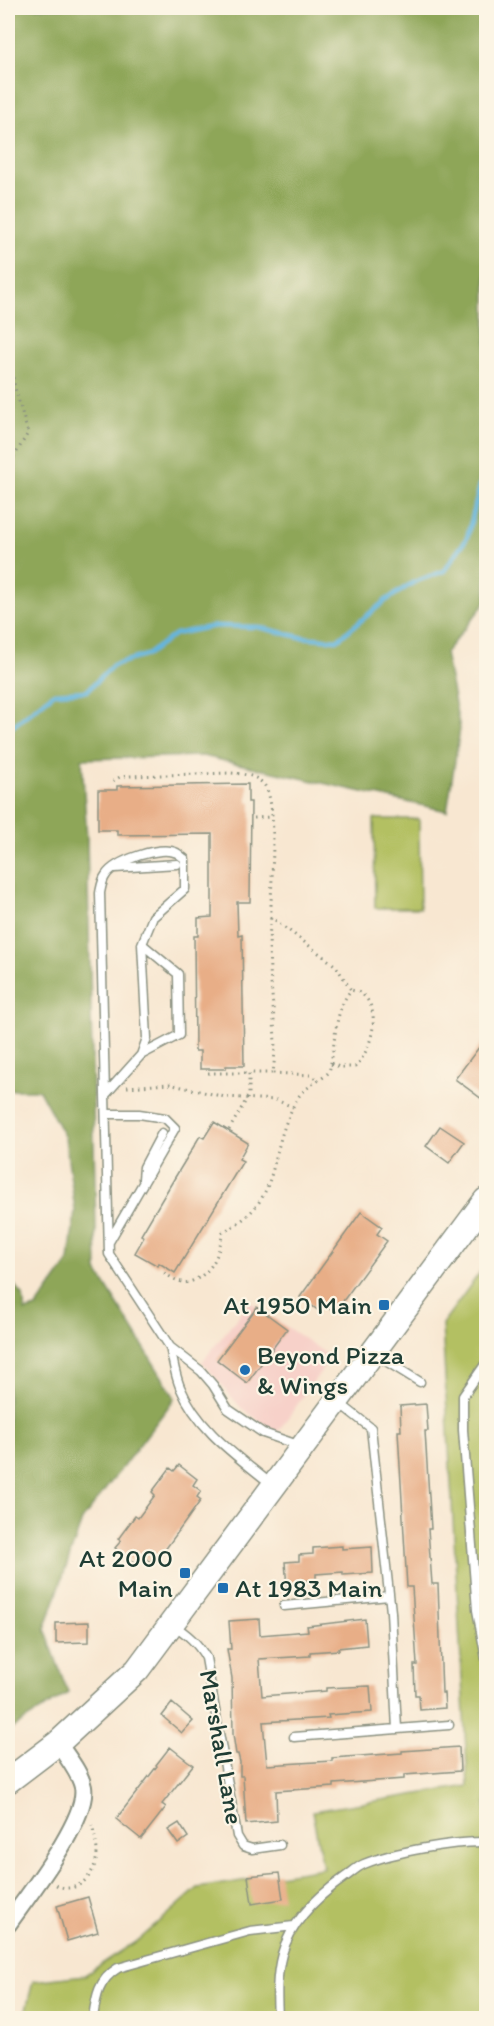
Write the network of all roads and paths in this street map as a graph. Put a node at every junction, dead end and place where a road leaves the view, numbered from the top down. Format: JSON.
{"nodes":[{"id":1,"x":8,"y":348,"type":"edge"},
{"id":2,"x":8,"y":467,"type":"edge"},
{"id":3,"x":113,"y":781,"type":"dead end"},
{"id":4,"x":271,"y":817,"type":"junction"},
{"id":5,"x":254,"y":818,"type":"dead end"},
{"id":6,"x":177,"y":864,"type":"dead end"},
{"id":7,"x":113,"y":868,"type":"junction"},
{"id":8,"x":271,"y":917,"type":"junction"},
{"id":9,"x":142,"y":944,"type":"junction"},
{"id":10,"x":351,"y":990,"type":"junction"},
{"id":11,"x":141,"y":1055,"type":"junction"},
{"id":12,"x":331,"y":1064,"type":"junction"},
{"id":13,"x":249,"y":1073,"type":"junction"},
{"id":14,"x":273,"y":1073,"type":"junction"},
{"id":15,"x":208,"y":1074,"type":"dead end"},
{"id":16,"x":317,"y":1080,"type":"junction"},
{"id":17,"x":106,"y":1094,"type":"junction"},
{"id":18,"x":248,"y":1098,"type":"junction"},
{"id":19,"x":293,"y":1107,"type":"junction"},
{"id":20,"x":106,"y":1114,"type":"junction"},
{"id":21,"x":229,"y":1130,"type":"dead end"},
{"id":22,"x":162,"y":1132,"type":"dead end"},
{"id":23,"x":143,"y":1183,"type":"junction"},
{"id":24,"x":486,"y":1200,"type":"edge"},
{"id":25,"x":109,"y":1242,"type":"junction"},
{"id":26,"x":161,"y":1271,"type":"dead end"},
{"id":27,"x":170,"y":1347,"type":"junction"},
{"id":28,"x":373,"y":1353,"type":"junction"},
{"id":29,"x":486,"y":1363,"type":"edge"},
{"id":30,"x":420,"y":1382,"type":"dead end"},
{"id":31,"x":337,"y":1401,"type":"junction"},
{"id":32,"x":304,"y":1447,"type":"junction"},
{"id":33,"x":274,"y":1486,"type":"junction"},
{"id":34,"x":389,"y":1596,"type":"junction"},
{"id":35,"x":284,"y":1606,"type":"dead end"},
{"id":36,"x":172,"y":1624,"type":"junction"},
{"id":37,"x":486,"y":1659,"type":"edge"},
{"id":38,"x":449,"y":1725,"type":"dead end"},
{"id":39,"x":398,"y":1729,"type":"junction"},
{"id":40,"x":294,"y":1737,"type":"dead end"},
{"id":41,"x":58,"y":1743,"type":"junction"},
{"id":42,"x":8,"y":1781,"type":"edge"},
{"id":43,"x":81,"y":1804,"type":"junction"},
{"id":44,"x":486,"y":1842,"type":"edge"},
{"id":45,"x":280,"y":1845,"type":"dead end"},
{"id":46,"x":42,"y":1876,"type":"junction"},
{"id":47,"x":8,"y":1924,"type":"edge"},
{"id":48,"x":294,"y":1926,"type":"junction"},
{"id":49,"x":93,"y":2019,"type":"edge"},
{"id":50,"x":278,"y":2019,"type":"edge"}],
"edges":[{"from":1,"to":2,"type":"path"},
{"from":3,"to":4,"type":"path"},
{"from":4,"to":5,"type":"path"},
{"from":4,"to":8,"type":"path"},
{"from":6,"to":7,"type":"lane"},
{"from":7,"to":9,"type":"lane"},
{"from":7,"to":17,"type":"lane"},
{"from":8,"to":10,"type":"path"},
{"from":8,"to":14,"type":"path"},
{"from":9,"to":11,"type":"lane"},
{"from":9,"to":11,"type":"lane"},
{"from":10,"to":12,"type":"path"},
{"from":10,"to":12,"type":"path"},
{"from":11,"to":17,"type":"lane"},
{"from":12,"to":16,"type":"path"},
{"from":13,"to":14,"type":"path"},
{"from":13,"to":15,"type":"path"},
{"from":13,"to":18,"type":"path"},
{"from":14,"to":16,"type":"path"},
{"from":16,"to":19,"type":"path"},
{"from":17,"to":18,"type":"path"},
{"from":17,"to":20,"type":"lane"},
{"from":18,"to":19,"type":"path"},
{"from":18,"to":21,"type":"path"},
{"from":19,"to":26,"type":"path"},
{"from":20,"to":23,"type":"lane"},
{"from":20,"to":25,"type":"lane"},
{"from":22,"to":23,"type":"lane"},
{"from":23,"to":25,"type":"lane"},
{"from":24,"to":28,"type":"main road"},
{"from":25,"to":27,"type":"lane"},
{"from":27,"to":32,"type":"lane"},
{"from":27,"to":33,"type":"lane"},
{"from":28,"to":30,"type":"lane"},
{"from":28,"to":31,"type":"main road"},
{"from":29,"to":37,"type":"lane"},
{"from":31,"to":32,"type":"main road"},
{"from":31,"to":34,"type":"lane"},
{"from":32,"to":33,"type":"main road"},
{"from":33,"to":36,"type":"main road"},
{"from":34,"to":35,"type":"lane"},
{"from":34,"to":39,"type":"lane"},
{"from":36,"to":41,"type":"main road"},
{"from":36,"to":45,"type":"lane","name":"Marshall Lane"},
{"from":38,"to":39,"type":"lane"},
{"from":39,"to":40,"type":"lane"},
{"from":41,"to":42,"type":"main road"},
{"from":41,"to":43,"type":"street"},
{"from":43,"to":46,"type":"street"},
{"from":43,"to":46,"type":"path"},
{"from":44,"to":48,"type":"lane"},
{"from":46,"to":47,"type":"street"},
{"from":48,"to":49,"type":"lane"},
{"from":48,"to":50,"type":"lane"}]}
